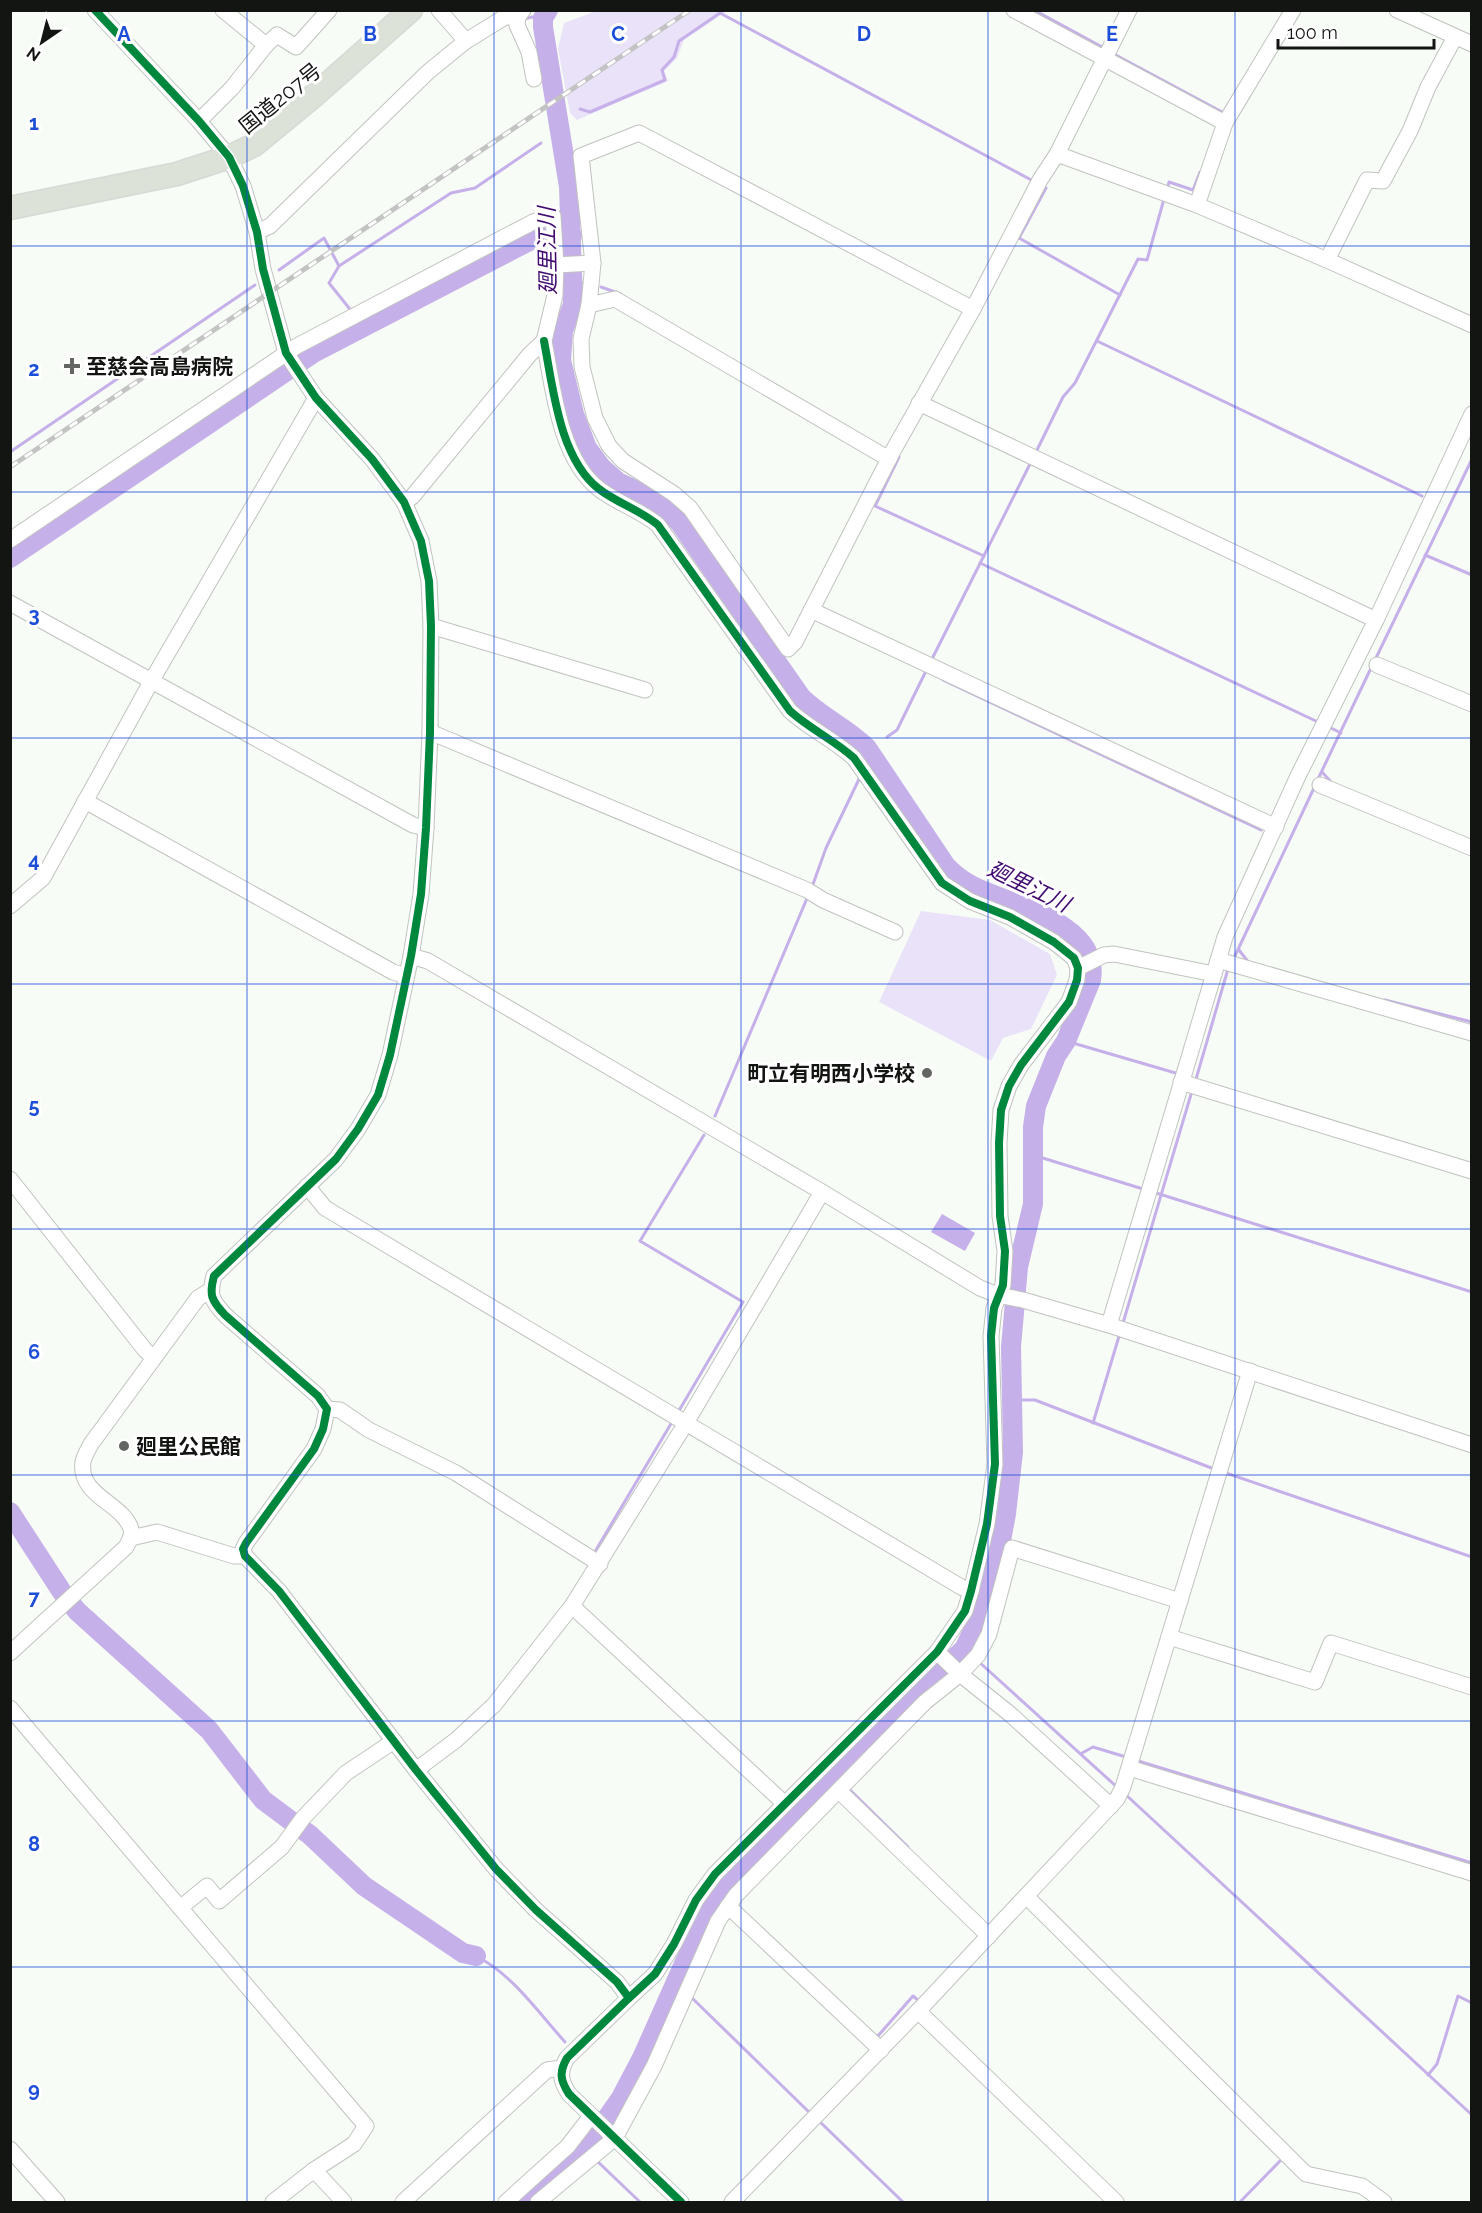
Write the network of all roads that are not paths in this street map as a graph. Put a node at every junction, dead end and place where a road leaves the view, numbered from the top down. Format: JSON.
{"nodes":[{"id":1,"x":95,"y":10,"type":"edge"},
{"id":2,"x":223,"y":10,"type":"edge"},
{"id":3,"x":329,"y":10,"type":"edge"},
{"id":4,"x":411,"y":10,"type":"edge"},
{"id":5,"x":438,"y":10,"type":"edge"},
{"id":6,"x":1014,"y":10,"type":"edge"},
{"id":7,"x":1129,"y":10,"type":"edge"},
{"id":8,"x":1293,"y":10,"type":"edge"},
{"id":9,"x":1397,"y":10,"type":"edge"},
{"id":10,"x":519,"y":18,"type":"edge"},
{"id":11,"x":1455,"y":37,"type":"junction"},
{"id":12,"x":466,"y":41,"type":"junction"},
{"id":13,"x":1472,"y":44,"type":"edge"},
{"id":14,"x":266,"y":45,"type":"junction"},
{"id":15,"x":1107,"y":53,"type":"junction"},
{"id":16,"x":534,"y":79,"type":"dead end"},
{"id":17,"x":199,"y":121,"type":"junction"},
{"id":18,"x":1221,"y":121,"type":"junction"},
{"id":19,"x":1057,"y":154,"type":"junction"},
{"id":20,"x":229,"y":157,"type":"junction"},
{"id":21,"x":1197,"y":205,"type":"junction"},
{"id":22,"x":10,"y":208,"type":"edge"},
{"id":23,"x":257,"y":232,"type":"junction"},
{"id":24,"x":1327,"y":260,"type":"junction"},
{"id":25,"x":593,"y":263,"type":"junction"},
{"id":26,"x":556,"y":265,"type":"junction"},
{"id":27,"x":589,"y":305,"type":"junction"},
{"id":28,"x":973,"y":309,"type":"junction"},
{"id":29,"x":1472,"y":325,"type":"edge"},
{"id":30,"x":544,"y":341,"type":"junction"},
{"id":31,"x":286,"y":353,"type":"junction"},
{"id":32,"x":316,"y":398,"type":"junction"},
{"id":33,"x":919,"y":403,"type":"junction"},
{"id":34,"x":1472,"y":414,"type":"edge"},
{"id":35,"x":891,"y":455,"type":"junction"},
{"id":36,"x":404,"y":501,"type":"junction"},
{"id":37,"x":10,"y":540,"type":"edge"},
{"id":38,"x":10,"y":603,"type":"edge"},
{"id":39,"x":811,"y":610,"type":"junction"},
{"id":40,"x":1376,"y":620,"type":"junction"},
{"id":41,"x":431,"y":626,"type":"junction"},
{"id":42,"x":1377,"y":665,"type":"dead end"},
{"id":43,"x":152,"y":680,"type":"junction"},
{"id":44,"x":645,"y":690,"type":"dead end"},
{"id":45,"x":1472,"y":704,"type":"edge"},
{"id":46,"x":430,"y":732,"type":"junction"},
{"id":47,"x":1320,"y":785,"type":"dead end"},
{"id":48,"x":85,"y":801,"type":"junction"},
{"id":49,"x":1276,"y":827,"type":"junction"},
{"id":50,"x":426,"y":828,"type":"junction"},
{"id":51,"x":1472,"y":848,"type":"edge"},
{"id":52,"x":10,"y":906,"type":"edge"},
{"id":53,"x":895,"y":932,"type":"dead end"},
{"id":54,"x":411,"y":956,"type":"junction"},
{"id":55,"x":1223,"y":966,"type":"junction"},
{"id":56,"x":1078,"y":968,"type":"junction"},
{"id":57,"x":406,"y":976,"type":"junction"},
{"id":58,"x":1472,"y":1033,"type":"edge"},
{"id":59,"x":1187,"y":1081,"type":"junction"},
{"id":60,"x":1472,"y":1171,"type":"edge"},
{"id":61,"x":10,"y":1179,"type":"edge"},
{"id":62,"x":307,"y":1186,"type":"junction"},
{"id":63,"x":822,"y":1192,"type":"junction"},
{"id":64,"x":211,"y":1290,"type":"junction"},
{"id":65,"x":1000,"y":1296,"type":"junction"},
{"id":66,"x":1117,"y":1328,"type":"junction"},
{"id":67,"x":154,"y":1358,"type":"junction"},
{"id":68,"x":1250,"y":1371,"type":"junction"},
{"id":69,"x":327,"y":1408,"type":"junction"},
{"id":70,"x":679,"y":1419,"type":"junction"},
{"id":71,"x":1472,"y":1445,"type":"edge"},
{"id":72,"x":131,"y":1538,"type":"junction"},
{"id":73,"x":245,"y":1556,"type":"junction"},
{"id":74,"x":600,"y":1564,"type":"junction"},
{"id":75,"x":971,"y":1591,"type":"junction"},
{"id":76,"x":1180,"y":1601,"type":"junction"},
{"id":77,"x":572,"y":1606,"type":"junction"},
{"id":78,"x":1169,"y":1637,"type":"junction"},
{"id":79,"x":10,"y":1653,"type":"edge"},
{"id":80,"x":940,"y":1654,"type":"junction"},
{"id":81,"x":959,"y":1672,"type":"junction"},
{"id":82,"x":1472,"y":1687,"type":"edge"},
{"id":83,"x":10,"y":1708,"type":"edge"},
{"id":84,"x":394,"y":1741,"type":"junction"},
{"id":85,"x":1131,"y":1762,"type":"junction"},
{"id":86,"x":416,"y":1770,"type":"junction"},
{"id":87,"x":843,"y":1787,"type":"junction"},
{"id":88,"x":1117,"y":1798,"type":"junction"},
{"id":89,"x":785,"y":1804,"type":"junction"},
{"id":90,"x":1472,"y":1873,"type":"edge"},
{"id":91,"x":1027,"y":1897,"type":"junction"},
{"id":92,"x":728,"y":1906,"type":"junction"},
{"id":93,"x":180,"y":1908,"type":"junction"},
{"id":94,"x":989,"y":1936,"type":"junction"},
{"id":95,"x":629,"y":1998,"type":"junction"},
{"id":96,"x":922,"y":2008,"type":"junction"},
{"id":97,"x":881,"y":2050,"type":"junction"},
{"id":98,"x":562,"y":2068,"type":"junction"},
{"id":99,"x":591,"y":2116,"type":"junction"},
{"id":100,"x":615,"y":2138,"type":"junction"},
{"id":101,"x":10,"y":2149,"type":"edge"},
{"id":102,"x":314,"y":2170,"type":"junction"},
{"id":103,"x":57,"y":2202,"type":"edge"},
{"id":104,"x":273,"y":2202,"type":"edge"},
{"id":105,"x":344,"y":2202,"type":"edge"},
{"id":106,"x":403,"y":2202,"type":"edge"},
{"id":107,"x":506,"y":2202,"type":"edge"},
{"id":108,"x":538,"y":2202,"type":"edge"},
{"id":109,"x":681,"y":2202,"type":"edge"},
{"id":110,"x":732,"y":2202,"type":"edge"},
{"id":111,"x":1116,"y":2202,"type":"edge"},
{"id":112,"x":1384,"y":2202,"type":"edge"}],
"edges":[{"from":1,"to":17,"type":"street"},
{"from":2,"to":14,"type":"street"},
{"from":3,"to":14,"type":"street"},
{"from":4,"to":20,"type":"highway","name":"国道207号"},
{"from":5,"to":12,"type":"street"},
{"from":6,"to":15,"type":"street"},
{"from":7,"to":15,"type":"street"},
{"from":8,"to":18,"type":"street"},
{"from":9,"to":11,"type":"street"},
{"from":10,"to":12,"type":"street"},
{"from":10,"to":16,"type":"street"},
{"from":11,"to":13,"type":"street"},
{"from":11,"to":24,"type":"street"},
{"from":12,"to":23,"type":"street"},
{"from":14,"to":17,"type":"street"},
{"from":15,"to":18,"type":"street"},
{"from":15,"to":19,"type":"street"},
{"from":17,"to":20,"type":"street"},
{"from":18,"to":21,"type":"street"},
{"from":19,"to":21,"type":"street"},
{"from":19,"to":28,"type":"street"},
{"from":20,"to":22,"type":"highway","name":"国道207号"},
{"from":20,"to":23,"type":"street"},
{"from":21,"to":24,"type":"street"},
{"from":23,"to":31,"type":"street"},
{"from":24,"to":29,"type":"street"},
{"from":25,"to":26,"type":"street"},
{"from":25,"to":27,"type":"street"},
{"from":25,"to":28,"type":"street"},
{"from":26,"to":30,"type":"street"},
{"from":26,"to":31,"type":"street"},
{"from":27,"to":35,"type":"street"},
{"from":27,"to":39,"type":"street"},
{"from":28,"to":33,"type":"street"},
{"from":30,"to":36,"type":"street"},
{"from":30,"to":56,"type":"street"},
{"from":31,"to":32,"type":"street"},
{"from":31,"to":37,"type":"street"},
{"from":32,"to":36,"type":"street"},
{"from":32,"to":43,"type":"street"},
{"from":33,"to":35,"type":"street"},
{"from":33,"to":40,"type":"street"},
{"from":34,"to":40,"type":"street"},
{"from":35,"to":39,"type":"street"},
{"from":36,"to":41,"type":"street"},
{"from":38,"to":43,"type":"street"},
{"from":39,"to":49,"type":"street"},
{"from":40,"to":49,"type":"street"},
{"from":41,"to":44,"type":"street"},
{"from":41,"to":46,"type":"street"},
{"from":42,"to":45,"type":"street"},
{"from":43,"to":48,"type":"street"},
{"from":43,"to":50,"type":"street"},
{"from":46,"to":50,"type":"street"},
{"from":46,"to":53,"type":"street"},
{"from":47,"to":51,"type":"street"},
{"from":48,"to":52,"type":"street"},
{"from":48,"to":57,"type":"street"},
{"from":49,"to":55,"type":"street"},
{"from":50,"to":54,"type":"street"},
{"from":54,"to":57,"type":"street"},
{"from":54,"to":63,"type":"street"},
{"from":55,"to":56,"type":"street"},
{"from":55,"to":58,"type":"street"},
{"from":55,"to":59,"type":"street"},
{"from":56,"to":65,"type":"street"},
{"from":57,"to":62,"type":"street"},
{"from":59,"to":60,"type":"street"},
{"from":59,"to":66,"type":"street"},
{"from":61,"to":67,"type":"street"},
{"from":62,"to":64,"type":"street"},
{"from":62,"to":70,"type":"street"},
{"from":63,"to":65,"type":"street"},
{"from":63,"to":70,"type":"street"},
{"from":64,"to":67,"type":"street"},
{"from":64,"to":69,"type":"street"},
{"from":65,"to":66,"type":"street"},
{"from":65,"to":75,"type":"street"},
{"from":66,"to":68,"type":"street"},
{"from":67,"to":72,"type":"street"},
{"from":68,"to":71,"type":"street"},
{"from":68,"to":76,"type":"street"},
{"from":69,"to":73,"type":"street"},
{"from":69,"to":74,"type":"street"},
{"from":70,"to":74,"type":"street"},
{"from":70,"to":75,"type":"street"},
{"from":72,"to":73,"type":"street"},
{"from":72,"to":79,"type":"street"},
{"from":73,"to":84,"type":"street"},
{"from":74,"to":77,"type":"street"},
{"from":75,"to":80,"type":"street"},
{"from":76,"to":78,"type":"street"},
{"from":76,"to":81,"type":"street"},
{"from":77,"to":86,"type":"street"},
{"from":77,"to":89,"type":"street"},
{"from":78,"to":82,"type":"street"},
{"from":78,"to":85,"type":"street"},
{"from":80,"to":81,"type":"street"},
{"from":80,"to":89,"type":"street"},
{"from":81,"to":87,"type":"street"},
{"from":81,"to":88,"type":"street"},
{"from":83,"to":93,"type":"street"},
{"from":84,"to":86,"type":"street"},
{"from":84,"to":93,"type":"street"},
{"from":85,"to":88,"type":"street"},
{"from":85,"to":90,"type":"street"},
{"from":86,"to":95,"type":"street"},
{"from":87,"to":92,"type":"street"},
{"from":87,"to":94,"type":"street"},
{"from":88,"to":91,"type":"street"},
{"from":89,"to":95,"type":"street"},
{"from":91,"to":94,"type":"street"},
{"from":91,"to":112,"type":"street"},
{"from":92,"to":97,"type":"street"},
{"from":92,"to":100,"type":"street"},
{"from":93,"to":102,"type":"street"},
{"from":94,"to":96,"type":"street"},
{"from":95,"to":98,"type":"street"},
{"from":96,"to":97,"type":"street"},
{"from":96,"to":111,"type":"street"},
{"from":97,"to":110,"type":"street"},
{"from":98,"to":99,"type":"street"},
{"from":98,"to":106,"type":"street"},
{"from":99,"to":100,"type":"street"},
{"from":99,"to":107,"type":"street"},
{"from":100,"to":108,"type":"street"},
{"from":100,"to":109,"type":"street"},
{"from":101,"to":103,"type":"street"},
{"from":102,"to":104,"type":"street"},
{"from":102,"to":105,"type":"street"}]}
